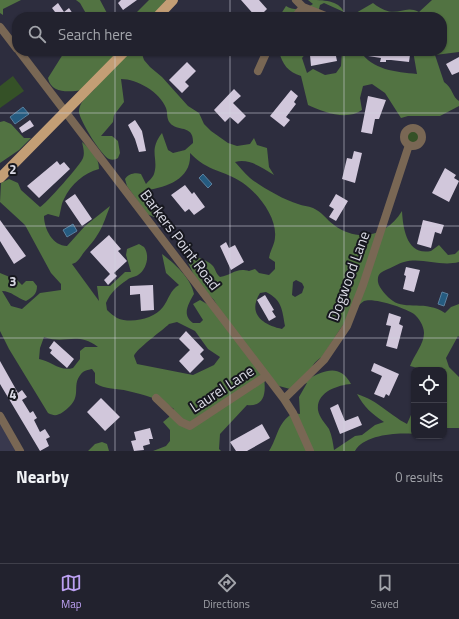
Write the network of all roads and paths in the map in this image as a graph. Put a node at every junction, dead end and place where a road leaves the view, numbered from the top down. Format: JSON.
{"nodes":[{"id":1,"x":173,"y":0,"type":"edge"},
{"id":2,"x":296,"y":0,"type":"edge"},
{"id":3,"x":303,"y":7,"type":"junction"},
{"id":4,"x":162,"y":12,"type":"edge"},
{"id":5,"x":299,"y":12,"type":"edge"},
{"id":6,"x":316,"y":12,"type":"edge"},
{"id":7,"x":0,"y":26,"type":"edge"},
{"id":8,"x":12,"y":42,"type":"edge"},
{"id":9,"x":23,"y":56,"type":"edge"},
{"id":10,"x":120,"y":56,"type":"edge"},
{"id":11,"x":265,"y":56,"type":"edge"},
{"id":12,"x":258,"y":71,"type":"dead end"},
{"id":13,"x":65,"y":112,"type":"junction"},
{"id":14,"x":409,"y":145,"type":"dead end"},
{"id":15,"x":0,"y":178,"type":"edge"},
{"id":16,"x":266,"y":376,"type":"junction"},
{"id":17,"x":156,"y":398,"type":"dead end"},
{"id":18,"x":284,"y":399,"type":"junction"},
{"id":19,"x":0,"y":416,"type":"edge"},
{"id":20,"x":20,"y":451,"type":"edge"},
{"id":21,"x":310,"y":451,"type":"edge"}],
"edges":[{"from":1,"to":4,"type":"main road"},
{"from":2,"to":3,"type":"street"},
{"from":3,"to":5,"type":"street"},
{"from":3,"to":6,"type":"street"},
{"from":7,"to":8,"type":"street","name":"Barkers Point Road"},
{"from":9,"to":13,"type":"street","name":"Barkers Point Road"},
{"from":10,"to":13,"type":"main road"},
{"from":11,"to":12,"type":"street"},
{"from":13,"to":15,"type":"main road"},
{"from":13,"to":16,"type":"street","name":"Barkers Point Road"},
{"from":14,"to":18,"type":"street","name":"Dogwood Lane"},
{"from":16,"to":17,"type":"street","name":"Laurel Lane"},
{"from":16,"to":18,"type":"street","name":"Barkers Point Road"},
{"from":18,"to":21,"type":"street","name":"Barkers Point Road"},
{"from":19,"to":20,"type":"street"}]}
